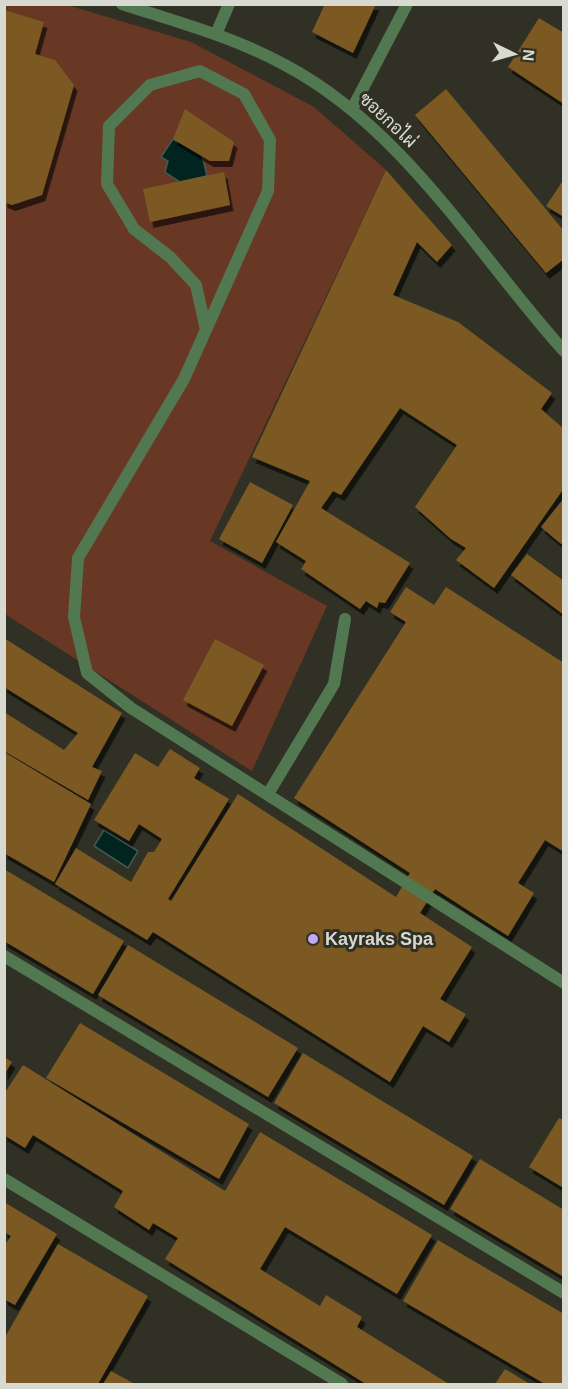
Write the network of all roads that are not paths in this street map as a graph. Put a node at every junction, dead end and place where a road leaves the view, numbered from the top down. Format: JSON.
{"nodes":[{"id":1,"x":123,"y":4,"type":"edge"},
{"id":2,"x":229,"y":4,"type":"edge"},
{"id":3,"x":407,"y":4,"type":"edge"},
{"id":4,"x":216,"y":34,"type":"junction"},
{"id":5,"x":352,"y":109,"type":"junction"},
{"id":6,"x":206,"y":330,"type":"junction"},
{"id":7,"x":564,"y":351,"type":"edge"},
{"id":8,"x":345,"y":619,"type":"dead end"},
{"id":9,"x":268,"y":794,"type":"junction"},
{"id":10,"x":4,"y":956,"type":"edge"},
{"id":11,"x":564,"y":983,"type":"edge"},
{"id":12,"x":4,"y":1179,"type":"edge"},
{"id":13,"x":564,"y":1293,"type":"edge"},
{"id":14,"x":342,"y":1384,"type":"edge"}],
"edges":[{"from":1,"to":4,"type":"street","name":"ซอยกอไผ่"},
{"from":2,"to":4,"type":"street"},
{"from":3,"to":5,"type":"street"},
{"from":4,"to":5,"type":"street","name":"ซอยกอไผ่"},
{"from":5,"to":7,"type":"street","name":"ซอยกอไผ่"},
{"from":6,"to":6,"type":"street"},
{"from":6,"to":9,"type":"street"},
{"from":8,"to":9,"type":"street"},
{"from":9,"to":11,"type":"street"},
{"from":10,"to":13,"type":"street"},
{"from":12,"to":14,"type":"street"}]}
